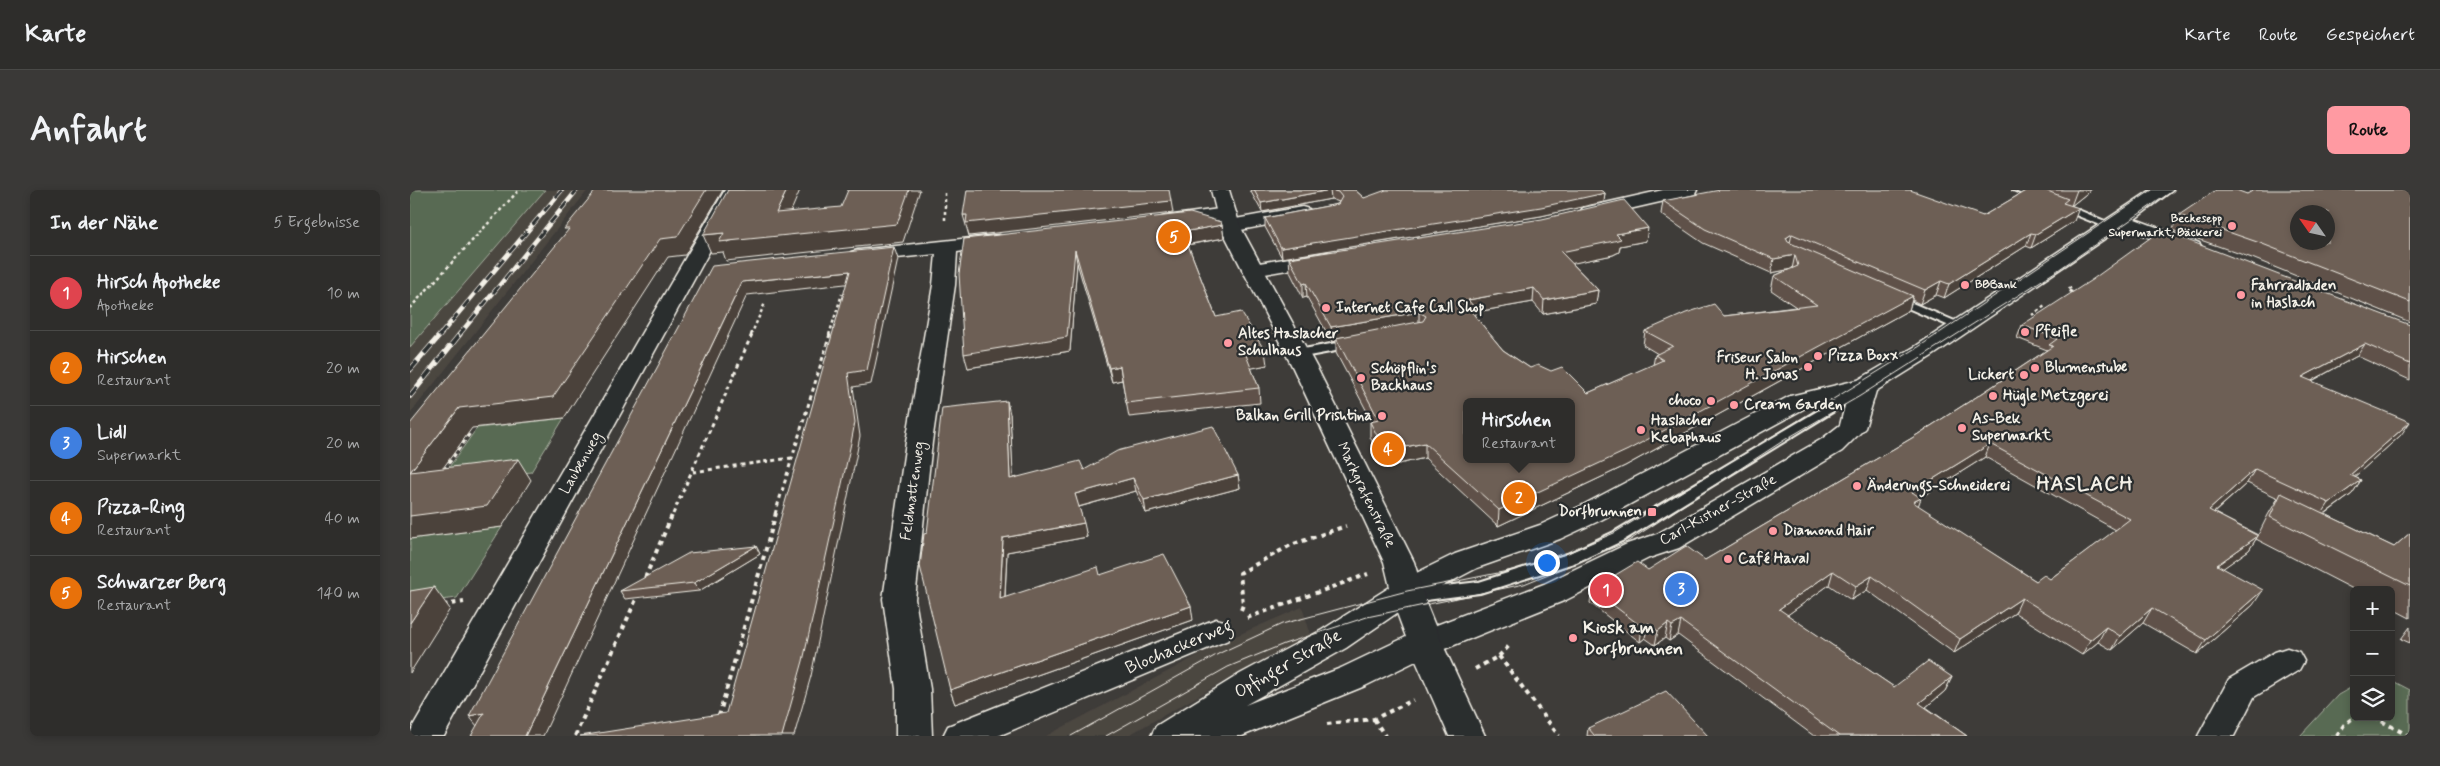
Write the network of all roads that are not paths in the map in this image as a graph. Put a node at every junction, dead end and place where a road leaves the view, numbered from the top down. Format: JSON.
{"nodes":[{"id":1,"x":734,"y":190,"type":"edge"},
{"id":2,"x":1220,"y":190,"type":"edge"},
{"id":3,"x":1688,"y":190,"type":"edge"},
{"id":4,"x":2018,"y":190,"type":"edge"},
{"id":5,"x":2164,"y":190,"type":"edge"},
{"id":6,"x":1322,"y":209,"type":"edge"},
{"id":7,"x":1568,"y":217,"type":"edge"},
{"id":8,"x":1228,"y":220,"type":"junction"},
{"id":9,"x":2116,"y":223,"type":"junction"},
{"id":10,"x":1148,"y":224,"type":"edge"},
{"id":11,"x":1014,"y":240,"type":"edge"},
{"id":12,"x":947,"y":247,"type":"junction"},
{"id":13,"x":2207,"y":252,"type":"edge"},
{"id":14,"x":1349,"y":254,"type":"edge"},
{"id":15,"x":841,"y":258,"type":"edge"},
{"id":16,"x":1253,"y":270,"type":"junction"},
{"id":17,"x":1879,"y":292,"type":"edge"},
{"id":18,"x":1958,"y":326,"type":"junction"},
{"id":19,"x":1361,"y":342,"type":"edge"},
{"id":20,"x":1298,"y":354,"type":"junction"},
{"id":21,"x":1866,"y":386,"type":"junction"},
{"id":22,"x":1405,"y":583,"type":"junction"},
{"id":23,"x":1226,"y":627,"type":"road end"},
{"id":24,"x":1425,"y":643,"type":"junction"},
{"id":25,"x":2287,"y":661,"type":"dead end"},
{"id":26,"x":426,"y":736,"type":"edge"},
{"id":27,"x":914,"y":736,"type":"edge"},
{"id":28,"x":961,"y":736,"type":"edge"},
{"id":29,"x":1169,"y":736,"type":"edge"},
{"id":30,"x":1204,"y":736,"type":"edge"},
{"id":31,"x":1467,"y":736,"type":"edge"},
{"id":32,"x":2216,"y":736,"type":"edge"}],
"edges":[{"from":1,"to":26,"type":"street","name":"Laubenweg"},
{"from":2,"to":8,"type":"street","name":"Markgrafenstraße"},
{"from":3,"to":7,"type":"street"},
{"from":4,"to":9,"type":"lane"},
{"from":5,"to":9,"type":"street"},
{"from":6,"to":8,"type":"street"},
{"from":8,"to":10,"type":"street"},
{"from":8,"to":16,"type":"street","name":"Markgrafenstraße"},
{"from":9,"to":13,"type":"street"},
{"from":9,"to":18,"type":"street"},
{"from":11,"to":12,"type":"street"},
{"from":12,"to":15,"type":"street"},
{"from":12,"to":27,"type":"street","name":"Feldmattenweg"},
{"from":14,"to":16,"type":"street"},
{"from":16,"to":20,"type":"street","name":"Markgrafenstraße"},
{"from":17,"to":18,"type":"lane"},
{"from":18,"to":21,"type":"street"},
{"from":19,"to":20,"type":"lane"},
{"from":20,"to":22,"type":"street","name":"Markgrafenstraße"},
{"from":21,"to":22,"type":"street"},
{"from":21,"to":24,"type":"street","name":"Carl-Kistner-Straße"},
{"from":22,"to":24,"type":"street","name":"Markgrafenstraße"},
{"from":22,"to":29,"type":"street","name":"Opfinger Straße"},
{"from":23,"to":28,"type":"street","name":"Blochackerweg"},
{"from":24,"to":30,"type":"street","name":"Opfinger Straße"},
{"from":24,"to":31,"type":"street","name":"Markgrafenstraße"},
{"from":25,"to":32,"type":"street"}]}
